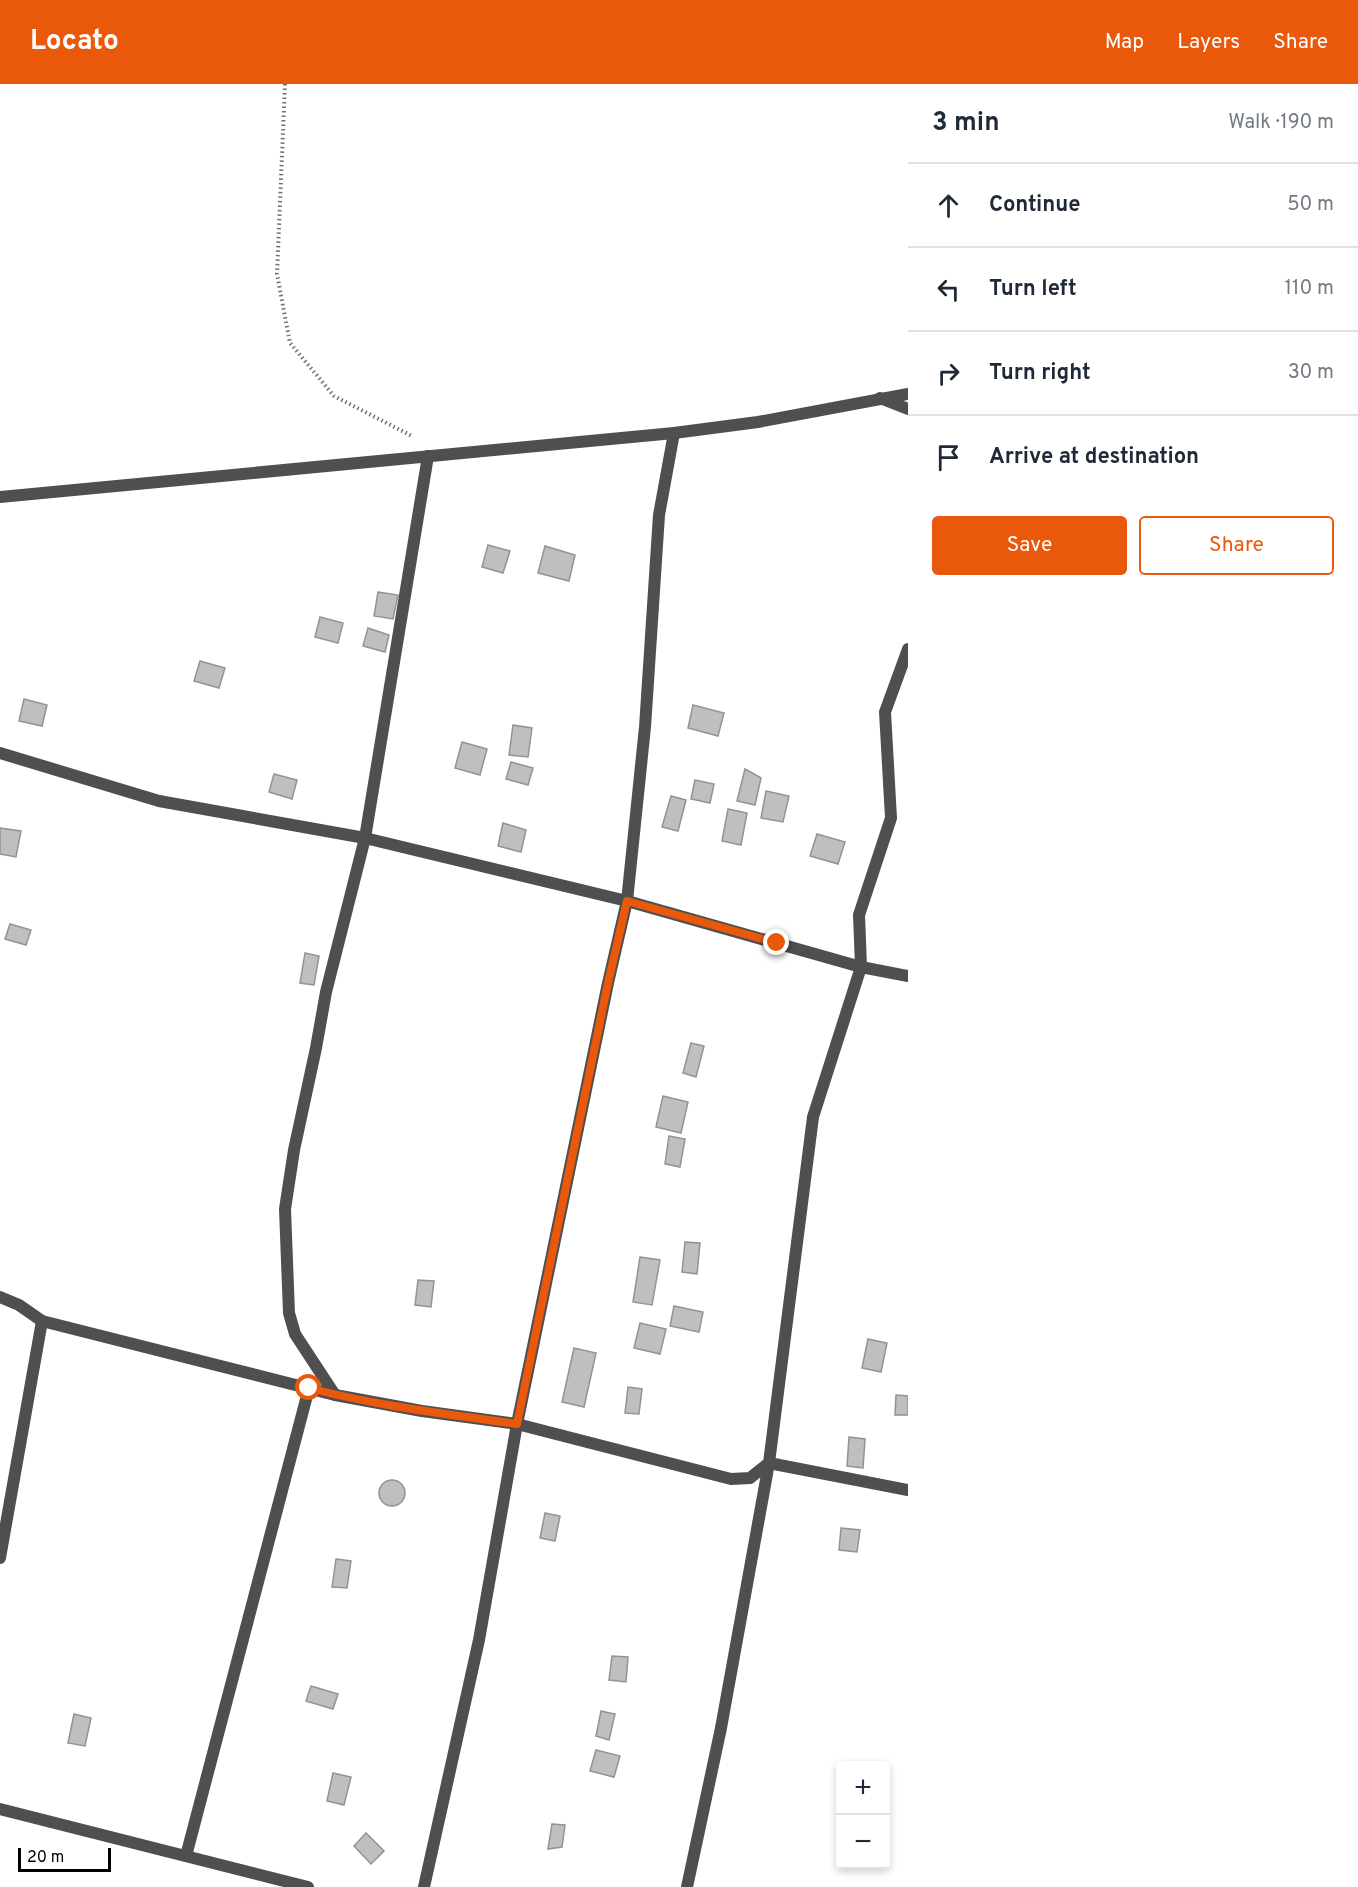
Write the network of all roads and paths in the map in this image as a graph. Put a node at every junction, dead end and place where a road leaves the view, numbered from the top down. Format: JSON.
{"nodes":[{"id":1,"x":285,"y":84,"type":"edge"},
{"id":2,"x":908,"y":394,"type":"edge"},
{"id":3,"x":879,"y":398,"type":"junction"},
{"id":4,"x":908,"y":409,"type":"edge"},
{"id":5,"x":674,"y":433,"type":"junction"},
{"id":6,"x":449,"y":455,"type":"junction"},
{"id":7,"x":428,"y":456,"type":"junction"},
{"id":8,"x":0,"y":497,"type":"edge"},
{"id":9,"x":908,"y":649,"type":"edge"},
{"id":10,"x":0,"y":753,"type":"edge"},
{"id":11,"x":365,"y":838,"type":"junction"},
{"id":12,"x":627,"y":901,"type":"junction"},
{"id":13,"x":861,"y":967,"type":"junction"},
{"id":14,"x":908,"y":976,"type":"edge"},
{"id":15,"x":0,"y":1297,"type":"edge"},
{"id":16,"x":42,"y":1321,"type":"junction"},
{"id":17,"x":309,"y":1388,"type":"junction"},
{"id":18,"x":334,"y":1395,"type":"junction"},
{"id":19,"x":517,"y":1424,"type":"junction"},
{"id":20,"x":769,"y":1463,"type":"junction"},
{"id":21,"x":908,"y":1490,"type":"edge"},
{"id":22,"x":0,"y":1558,"type":"edge"},
{"id":23,"x":0,"y":1809,"type":"edge"},
{"id":24,"x":186,"y":1856,"type":"junction"},
{"id":25,"x":308,"y":1887,"type":"edge"},
{"id":26,"x":424,"y":1887,"type":"edge"},
{"id":27,"x":687,"y":1887,"type":"edge"}],
"edges":[{"from":1,"to":6,"type":"path"},
{"from":2,"to":3,"type":"street"},
{"from":3,"to":4,"type":"street"},
{"from":3,"to":5,"type":"street"},
{"from":5,"to":6,"type":"street"},
{"from":5,"to":12,"type":"street"},
{"from":6,"to":7,"type":"street"},
{"from":7,"to":8,"type":"street"},
{"from":7,"to":11,"type":"street"},
{"from":9,"to":13,"type":"street"},
{"from":10,"to":11,"type":"street"},
{"from":11,"to":12,"type":"street"},
{"from":11,"to":18,"type":"street"},
{"from":12,"to":13,"type":"street"},
{"from":12,"to":19,"type":"street"},
{"from":13,"to":14,"type":"street"},
{"from":13,"to":20,"type":"street"},
{"from":15,"to":16,"type":"street"},
{"from":16,"to":17,"type":"street"},
{"from":16,"to":22,"type":"street"},
{"from":17,"to":18,"type":"street"},
{"from":17,"to":24,"type":"street"},
{"from":18,"to":19,"type":"street"},
{"from":19,"to":20,"type":"street"},
{"from":19,"to":26,"type":"street"},
{"from":20,"to":21,"type":"street"},
{"from":20,"to":27,"type":"street"},
{"from":23,"to":24,"type":"street"},
{"from":24,"to":25,"type":"street"}]}
